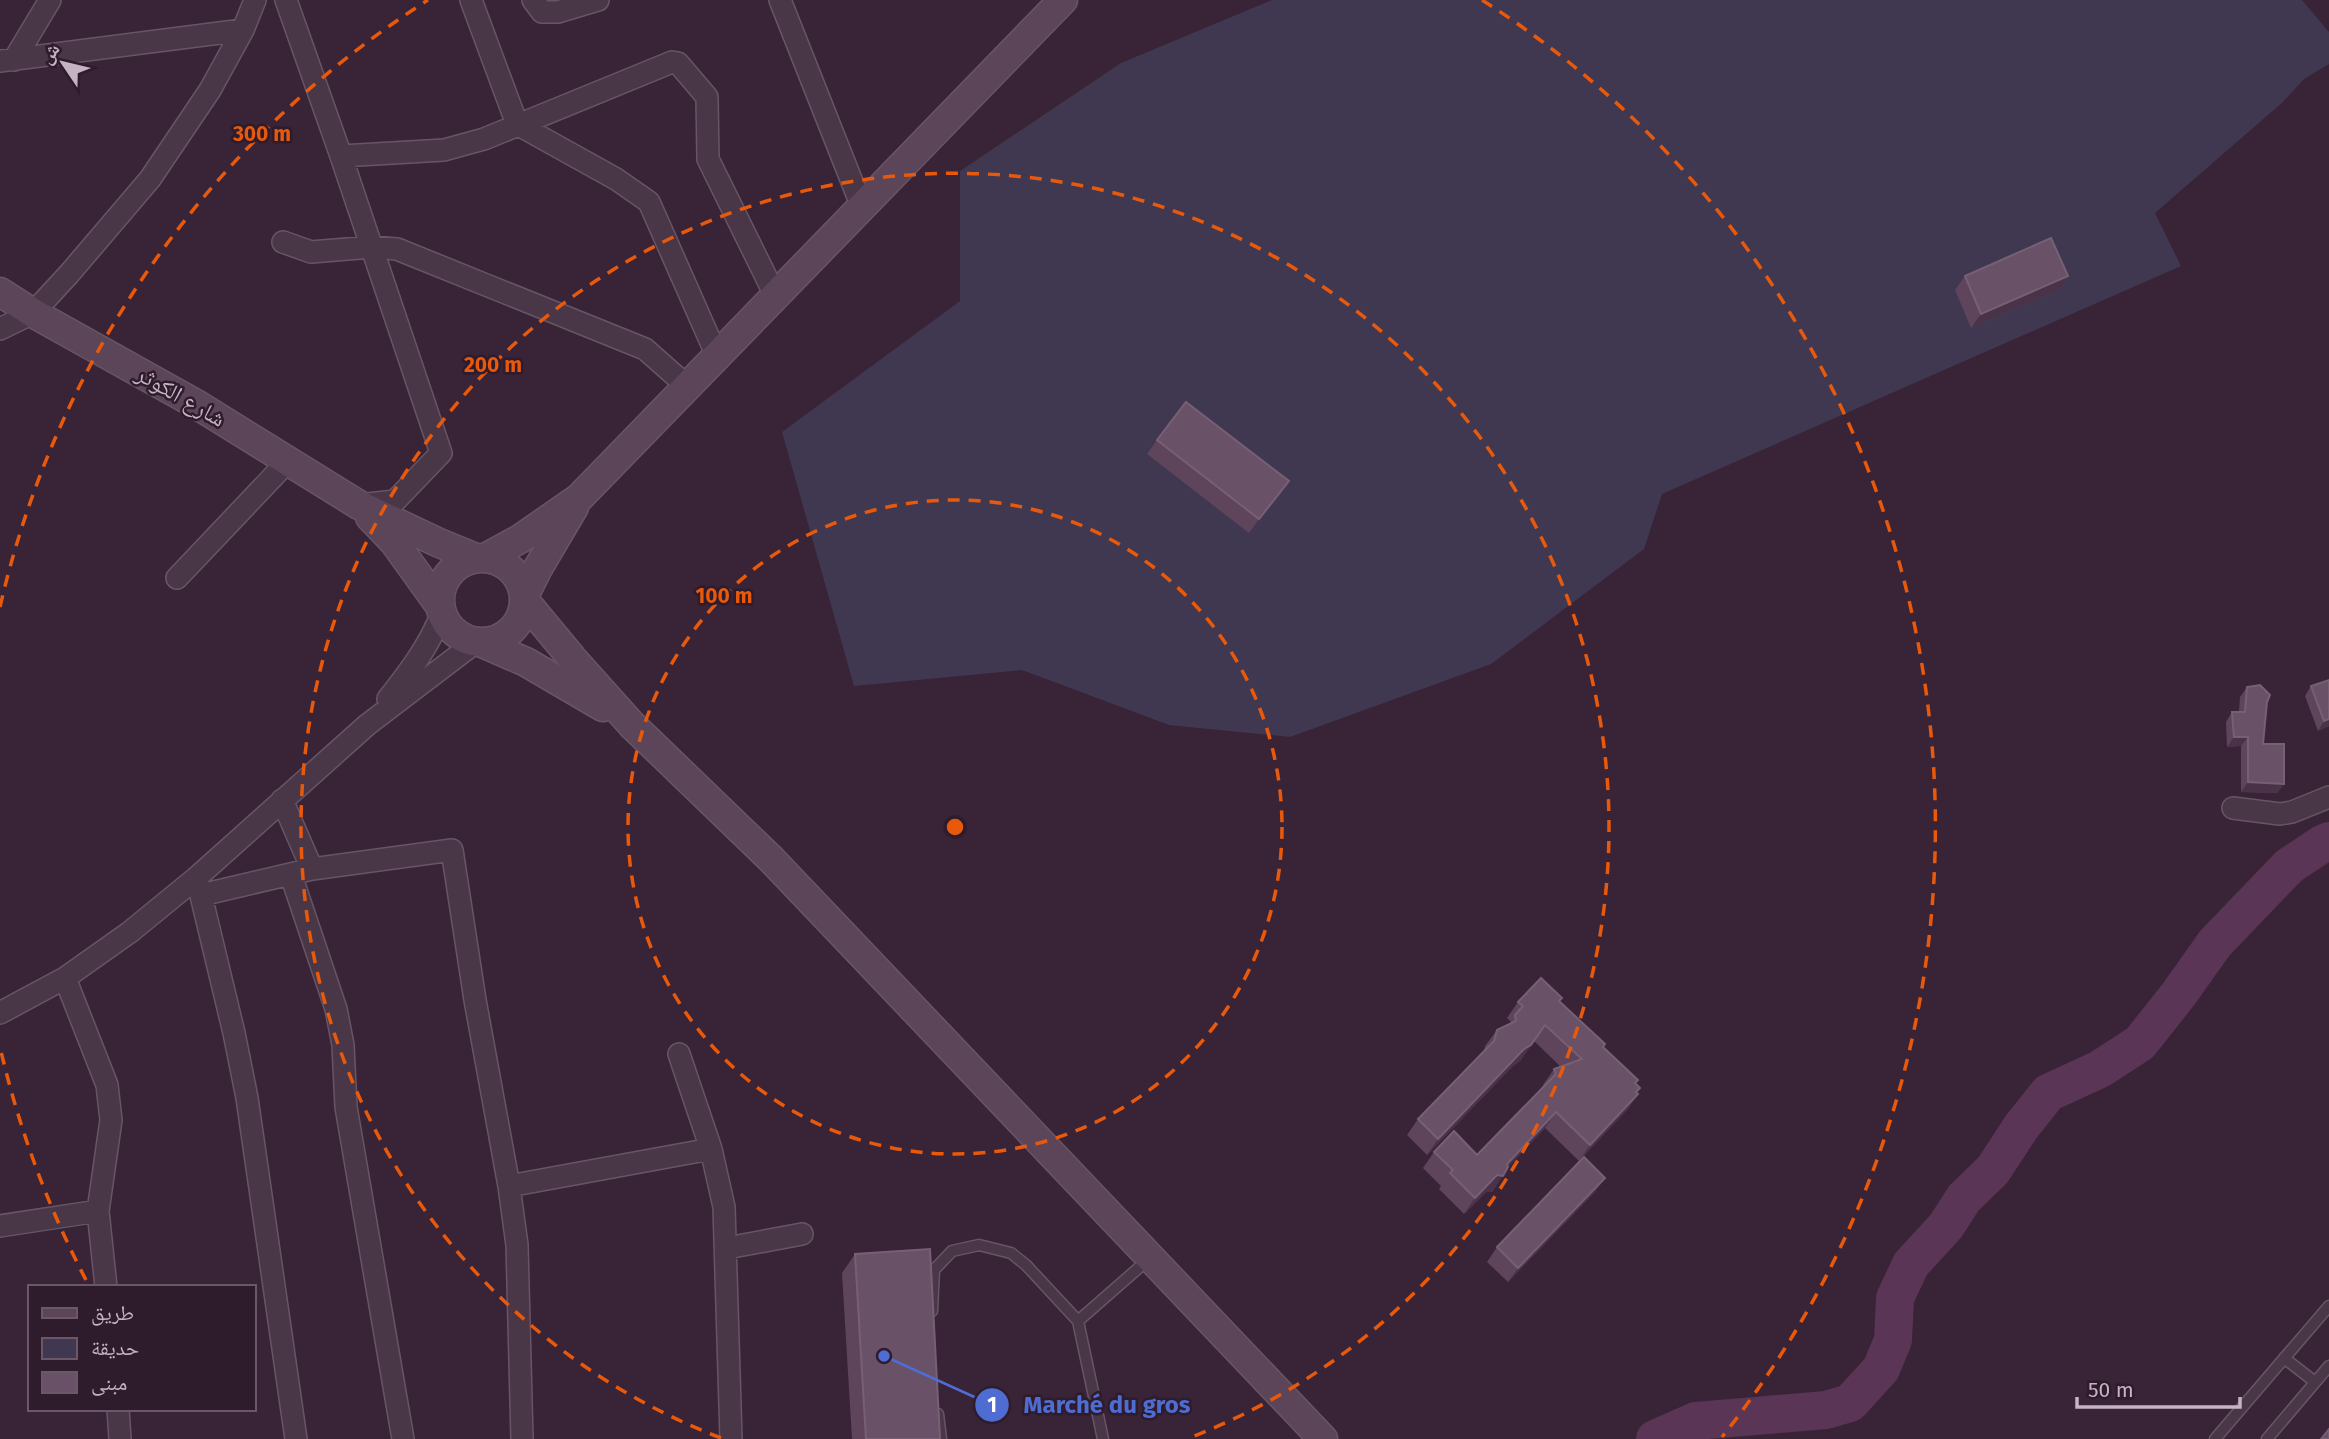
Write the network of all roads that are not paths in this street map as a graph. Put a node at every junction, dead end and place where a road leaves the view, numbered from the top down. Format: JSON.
{"nodes":[{"id":1,"x":50,"y":0,"type":"edge"},
{"id":2,"x":255,"y":0,"type":"edge"},
{"id":3,"x":286,"y":0,"type":"edge"},
{"id":4,"x":471,"y":0,"type":"edge"},
{"id":5,"x":533,"y":0,"type":"edge"},
{"id":6,"x":598,"y":0,"type":"edge"},
{"id":7,"x":1063,"y":0,"type":"edge"},
{"id":8,"x":787,"y":4,"type":"edge"},
{"id":9,"x":243,"y":30,"type":"junction"},
{"id":10,"x":7,"y":61,"type":"edge"},
{"id":11,"x":517,"y":124,"type":"junction"},
{"id":12,"x":341,"y":156,"type":"junction"},
{"id":13,"x":862,"y":207,"type":"junction"},
{"id":14,"x":283,"y":242,"type":"dead end"},
{"id":15,"x":372,"y":247,"type":"junction"},
{"id":16,"x":0,"y":292,"type":"edge"},
{"id":17,"x":776,"y":297,"type":"junction"},
{"id":18,"x":33,"y":313,"type":"junction"},
{"id":19,"x":0,"y":330,"type":"edge"},
{"id":20,"x":717,"y":356,"type":"junction"},
{"id":21,"x":688,"y":387,"type":"junction"},
{"id":22,"x":288,"y":461,"type":"junction"},
{"id":23,"x":579,"y":498,"type":"junction"},
{"id":24,"x":359,"y":505,"type":"junction"},
{"id":25,"x":480,"y":558,"type":"junction"},
{"id":26,"x":177,"y":578,"type":"dead end"},
{"id":27,"x":524,"y":598,"type":"junction"},
{"id":28,"x":441,"y":609,"type":"junction"},
{"id":29,"x":478,"y":642,"type":"junction"},
{"id":30,"x":367,"y":725,"type":"junction"},
{"id":31,"x":632,"y":725,"type":"junction"},
{"id":32,"x":2329,"y":797,"type":"edge"},
{"id":33,"x":282,"y":800,"type":"junction"},
{"id":34,"x":2233,"y":808,"type":"dead end"},
{"id":35,"x":301,"y":872,"type":"junction"},
{"id":36,"x":198,"y":887,"type":"junction"},
{"id":37,"x":65,"y":978,"type":"junction"},
{"id":38,"x":0,"y":1013,"type":"edge"},
{"id":39,"x":679,"y":1054,"type":"dead end"},
{"id":40,"x":711,"y":1149,"type":"junction"},
{"id":41,"x":509,"y":1186,"type":"junction"},
{"id":42,"x":98,"y":1211,"type":"junction"},
{"id":43,"x":0,"y":1226,"type":"edge"},
{"id":44,"x":802,"y":1234,"type":"dead end"},
{"id":45,"x":727,"y":1248,"type":"junction"},
{"id":46,"x":1151,"y":1257,"type":"junction"},
{"id":47,"x":106,"y":1285,"type":"edge"},
{"id":48,"x":2329,"y":1306,"type":"edge"},
{"id":49,"x":932,"y":1320,"type":"edge"},
{"id":50,"x":1078,"y":1321,"type":"junction"},
{"id":51,"x":2284,"y":1358,"type":"junction"},
{"id":52,"x":2329,"y":1366,"type":"edge"},
{"id":53,"x":2315,"y":1382,"type":"junction"},
{"id":54,"x":936,"y":1398,"type":"edge"},
{"id":55,"x":118,"y":1411,"type":"edge"},
{"id":56,"x":120,"y":1439,"type":"edge"},
{"id":57,"x":296,"y":1439,"type":"edge"},
{"id":58,"x":403,"y":1439,"type":"edge"},
{"id":59,"x":522,"y":1439,"type":"edge"},
{"id":60,"x":731,"y":1439,"type":"edge"},
{"id":61,"x":942,"y":1439,"type":"edge"},
{"id":62,"x":1103,"y":1439,"type":"edge"},
{"id":63,"x":1323,"y":1439,"type":"edge"},
{"id":64,"x":2215,"y":1439,"type":"edge"},
{"id":65,"x":2267,"y":1439,"type":"edge"}],
"edges":[{"from":1,"to":10,"type":"street"},
{"from":2,"to":9,"type":"street"},
{"from":3,"to":12,"type":"street"},
{"from":4,"to":11,"type":"street"},
{"from":5,"to":6,"type":"street"},
{"from":7,"to":13,"type":"main road"},
{"from":8,"to":13,"type":"street"},
{"from":9,"to":10,"type":"street"},
{"from":9,"to":18,"type":"street"},
{"from":11,"to":12,"type":"street"},
{"from":11,"to":17,"type":"street"},
{"from":11,"to":20,"type":"street"},
{"from":12,"to":15,"type":"street"},
{"from":13,"to":17,"type":"main road"},
{"from":14,"to":15,"type":"street"},
{"from":15,"to":21,"type":"street"},
{"from":15,"to":24,"type":"street"},
{"from":16,"to":18,"type":"main road","name":"شارع الكوثر"},
{"from":17,"to":20,"type":"main road"},
{"from":18,"to":19,"type":"street"},
{"from":18,"to":22,"type":"main road","name":"شارع الكوثر"},
{"from":20,"to":21,"type":"main road"},
{"from":21,"to":23,"type":"main road"},
{"from":22,"to":24,"type":"main road","name":"شارع الكوثر"},
{"from":22,"to":26,"type":"street"},
{"from":23,"to":25,"type":"main road"},
{"from":23,"to":27,"type":"main road"},
{"from":24,"to":25,"type":"main road"},
{"from":24,"to":28,"type":"main road"},
{"from":25,"to":27,"type":"main road"},
{"from":25,"to":28,"type":"main road"},
{"from":27,"to":29,"type":"main road"},
{"from":27,"to":31,"type":"main road"},
{"from":28,"to":29,"type":"main road"},
{"from":28,"to":30,"type":"street"},
{"from":29,"to":30,"type":"street"},
{"from":29,"to":31,"type":"main road"},
{"from":30,"to":33,"type":"street"},
{"from":31,"to":46,"type":"main road"},
{"from":32,"to":34,"type":"street"},
{"from":33,"to":35,"type":"street"},
{"from":33,"to":36,"type":"street"},
{"from":35,"to":36,"type":"street"},
{"from":35,"to":41,"type":"street"},
{"from":35,"to":58,"type":"street"},
{"from":36,"to":37,"type":"street"},
{"from":36,"to":57,"type":"street"},
{"from":37,"to":38,"type":"street"},
{"from":37,"to":42,"type":"street"},
{"from":39,"to":40,"type":"street"},
{"from":40,"to":41,"type":"street"},
{"from":40,"to":45,"type":"street"},
{"from":41,"to":59,"type":"street"},
{"from":42,"to":43,"type":"street"},
{"from":42,"to":47,"type":"street"},
{"from":44,"to":45,"type":"street"},
{"from":45,"to":60,"type":"street"},
{"from":46,"to":50,"type":"lane"},
{"from":46,"to":63,"type":"main road"},
{"from":48,"to":51,"type":"lane"},
{"from":49,"to":50,"type":"lane"},
{"from":50,"to":62,"type":"lane"},
{"from":51,"to":53,"type":"lane"},
{"from":51,"to":64,"type":"lane"},
{"from":52,"to":53,"type":"lane"},
{"from":53,"to":65,"type":"lane"},
{"from":54,"to":61,"type":"lane"},
{"from":55,"to":56,"type":"street"}]}
